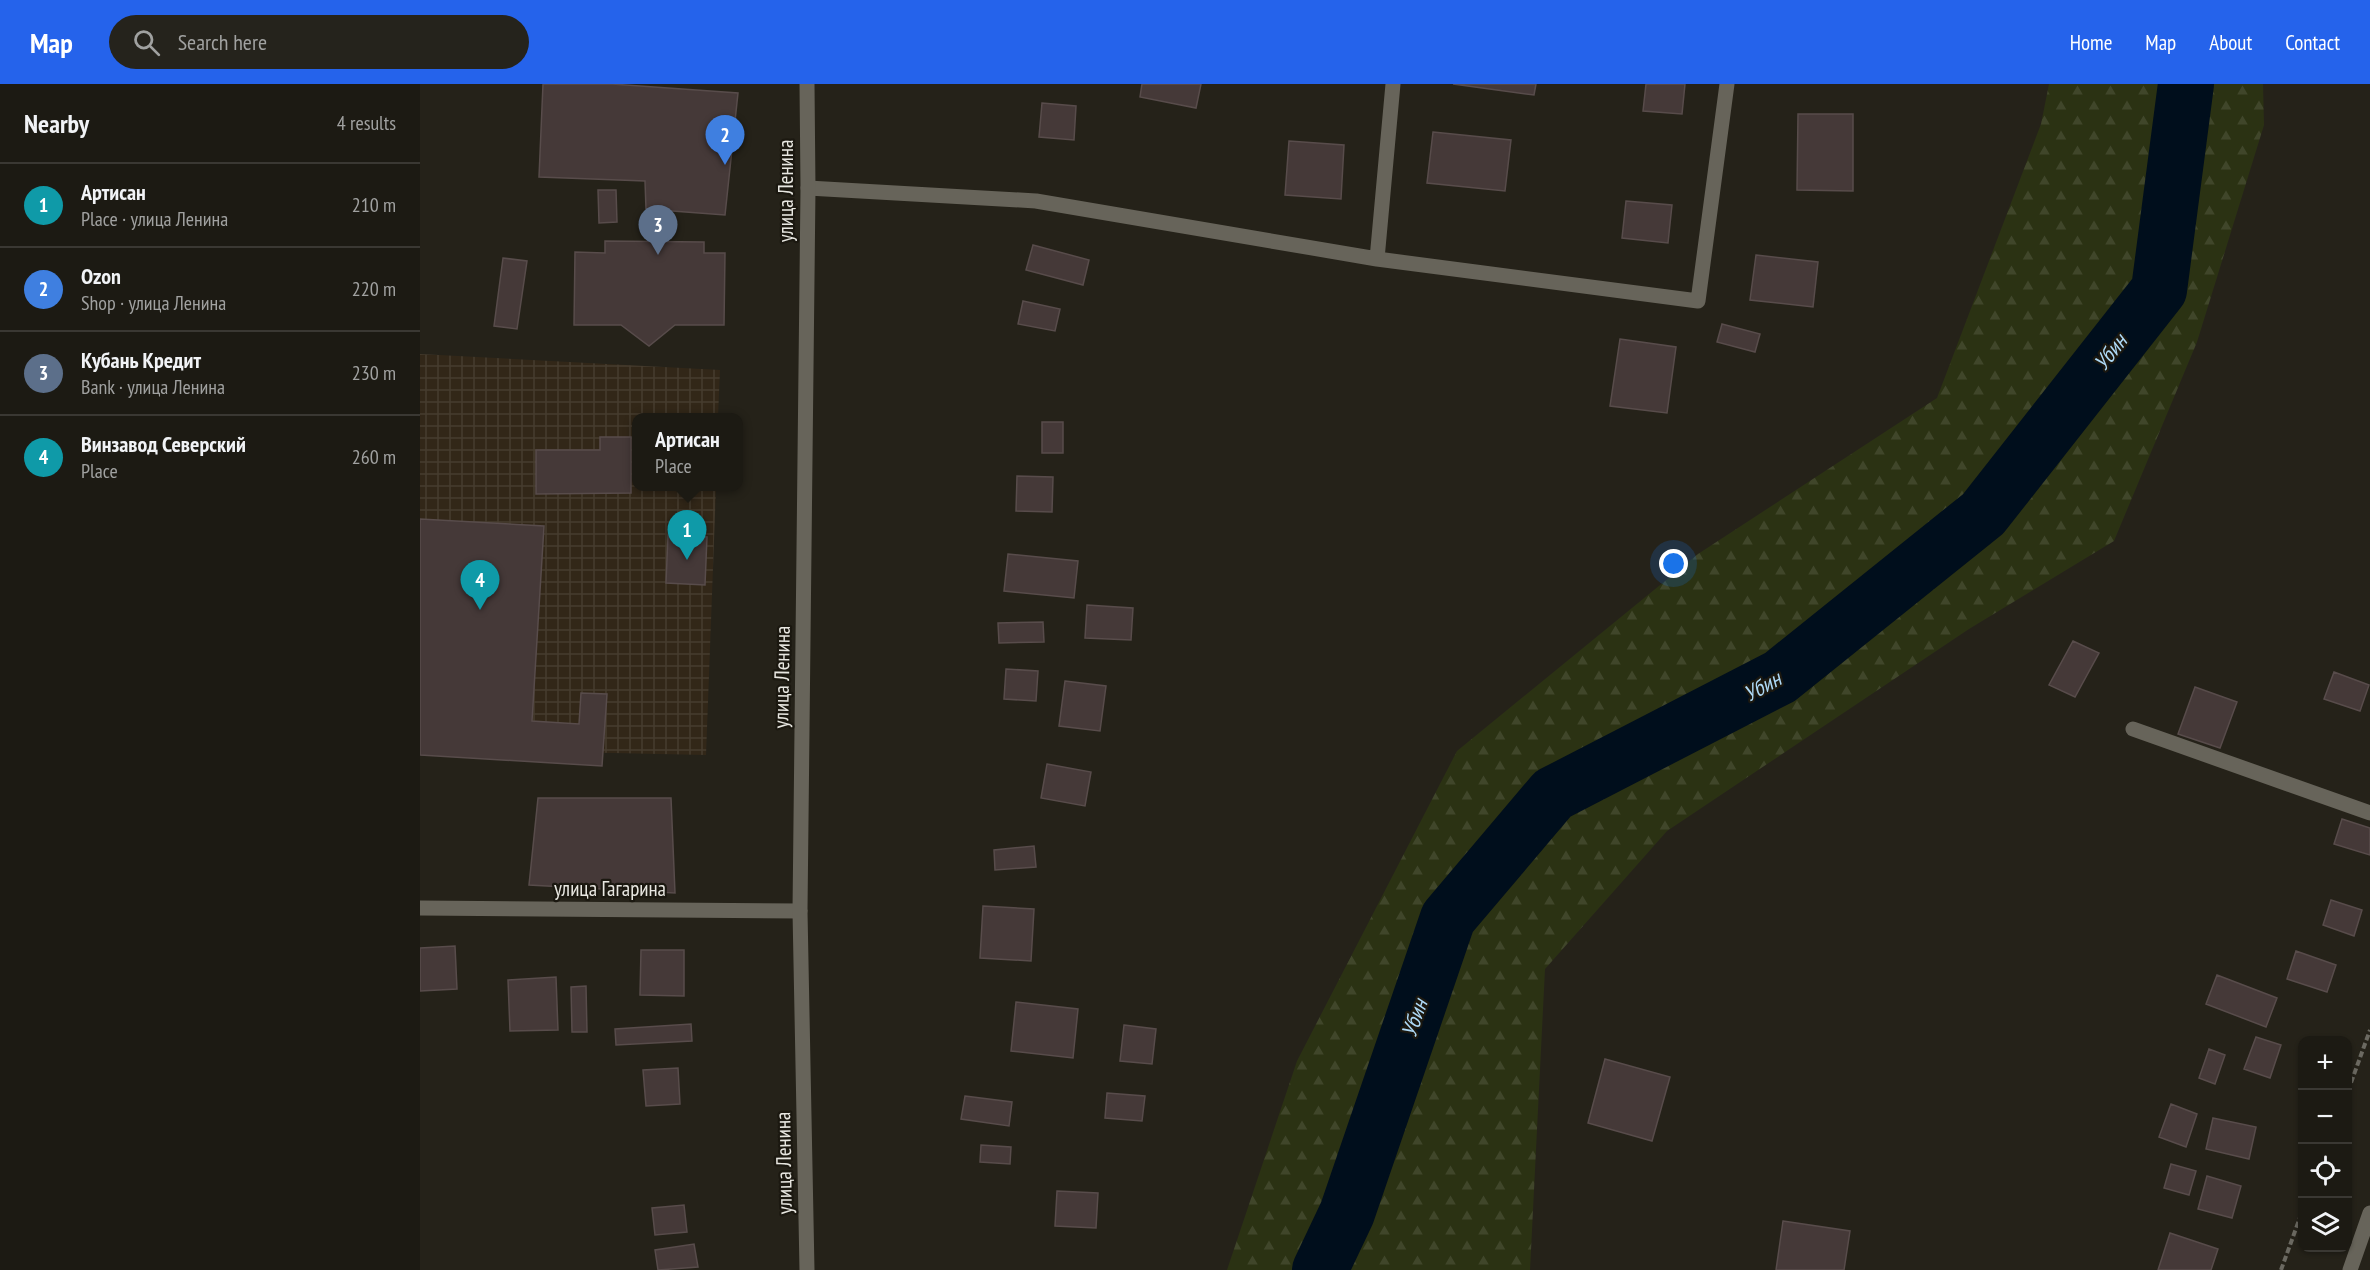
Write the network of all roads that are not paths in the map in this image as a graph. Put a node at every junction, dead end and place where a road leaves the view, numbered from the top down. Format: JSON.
{"nodes":[{"id":1,"x":807,"y":84,"type":"edge"},
{"id":2,"x":1393,"y":84,"type":"edge"},
{"id":3,"x":1727,"y":84,"type":"edge"},
{"id":4,"x":808,"y":188,"type":"junction"},
{"id":5,"x":1377,"y":260,"type":"junction"},
{"id":6,"x":2133,"y":729,"type":"dead end"},
{"id":7,"x":2370,"y":813,"type":"edge"},
{"id":8,"x":420,"y":908,"type":"edge"},
{"id":9,"x":800,"y":911,"type":"junction"},
{"id":10,"x":2370,"y":1213,"type":"edge"},
{"id":11,"x":807,"y":1270,"type":"edge"},
{"id":12,"x":2350,"y":1270,"type":"edge"}],
"edges":[{"from":1,"to":4,"type":"street","name":"улица Ленина"},
{"from":2,"to":5,"type":"street"},
{"from":3,"to":5,"type":"street"},
{"from":4,"to":5,"type":"street"},
{"from":4,"to":9,"type":"street","name":"улица Ленина"},
{"from":6,"to":7,"type":"street"},
{"from":8,"to":9,"type":"street","name":"улица Гагарина"},
{"from":9,"to":11,"type":"street","name":"улица Ленина"},
{"from":10,"to":12,"type":"street"}]}
